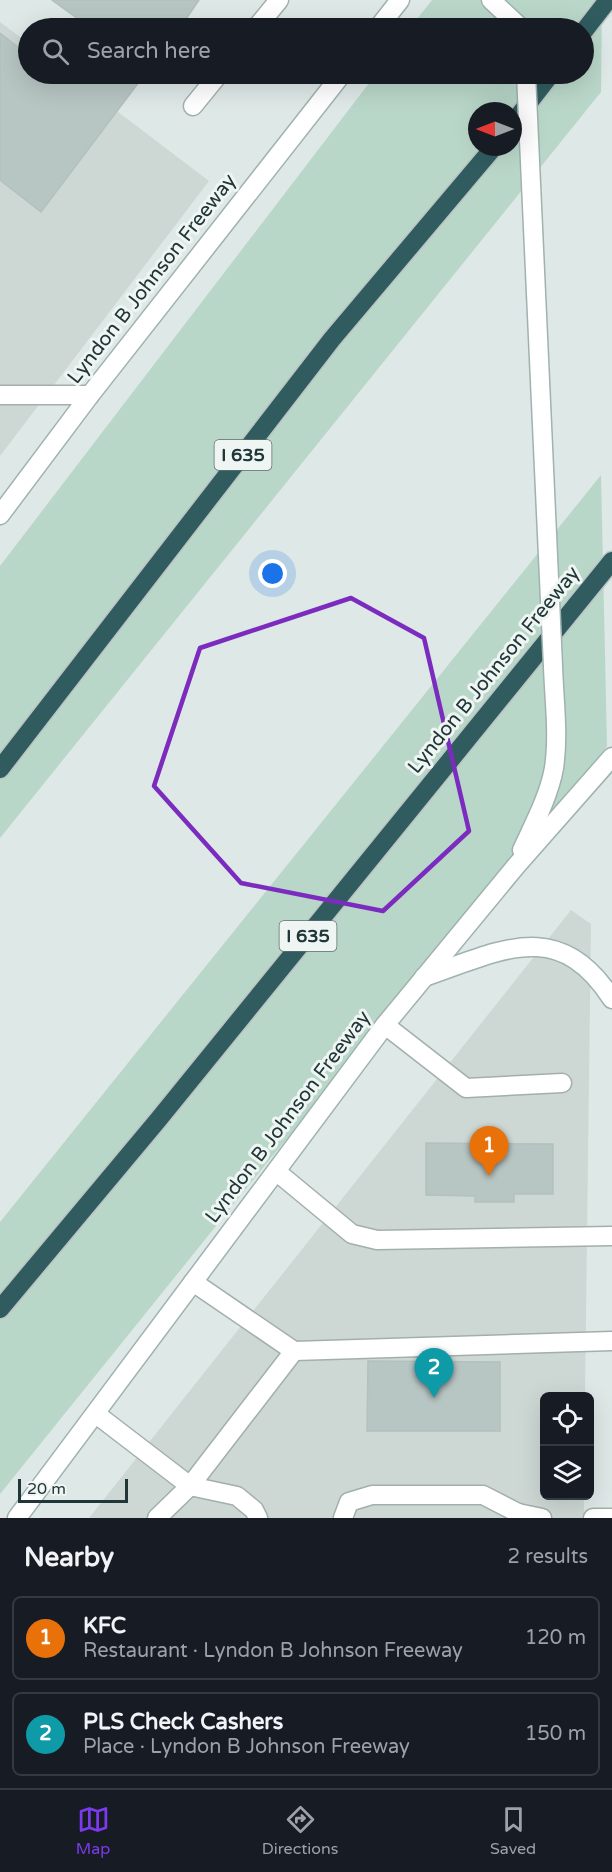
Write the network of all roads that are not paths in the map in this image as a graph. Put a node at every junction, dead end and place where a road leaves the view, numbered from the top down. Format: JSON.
{"nodes":[{"id":1,"x":279,"y":0,"type":"edge"},
{"id":2,"x":400,"y":0,"type":"edge"},
{"id":3,"x":491,"y":0,"type":"edge"},
{"id":4,"x":608,"y":0,"type":"edge"},
{"id":5,"x":264,"y":18,"type":"edge"},
{"id":6,"x":386,"y":18,"type":"edge"},
{"id":7,"x":510,"y":18,"type":"edge"},
{"id":8,"x":594,"y":19,"type":"edge"},
{"id":9,"x":211,"y":84,"type":"edge"},
{"id":10,"x":334,"y":84,"type":"edge"},
{"id":11,"x":526,"y":84,"type":"edge"},
{"id":12,"x":543,"y":84,"type":"edge"},
{"id":13,"x":193,"y":106,"type":"dead end"},
{"id":14,"x":522,"y":111,"type":"edge"},
{"id":15,"x":486,"y":156,"type":"edge"},
{"id":16,"x":0,"y":395,"type":"edge"},
{"id":17,"x":90,"y":395,"type":"junction"},
{"id":18,"x":0,"y":515,"type":"edge"},
{"id":19,"x":612,"y":561,"type":"edge"},
{"id":20,"x":612,"y":757,"type":"edge"},
{"id":21,"x":0,"y":769,"type":"edge"},
{"id":22,"x":516,"y":866,"type":"junction"},
{"id":23,"x":422,"y":978,"type":"junction"},
{"id":24,"x":612,"y":999,"type":"edge"},
{"id":25,"x":384,"y":1025,"type":"junction"},
{"id":26,"x":562,"y":1083,"type":"dead end"},
{"id":27,"x":277,"y":1172,"type":"junction"},
{"id":28,"x":612,"y":1236,"type":"edge"},
{"id":29,"x":193,"y":1282,"type":"junction"},
{"id":30,"x":0,"y":1309,"type":"edge"},
{"id":31,"x":612,"y":1341,"type":"edge"},
{"id":32,"x":294,"y":1351,"type":"junction"},
{"id":33,"x":96,"y":1414,"type":"junction"},
{"id":34,"x":190,"y":1486,"type":"junction"},
{"id":35,"x":518,"y":1516,"type":"edge"},
{"id":36,"x":17,"y":1518,"type":"edge"},
{"id":37,"x":157,"y":1518,"type":"edge"},
{"id":38,"x":258,"y":1518,"type":"edge"},
{"id":39,"x":343,"y":1518,"type":"edge"},
{"id":40,"x":542,"y":1518,"type":"edge"},
{"id":41,"x":593,"y":1518,"type":"edge"},
{"id":42,"x":612,"y":1518,"type":"edge"}],
"edges":[{"from":1,"to":5,"type":"main road"},
{"from":2,"to":6,"type":"main road"},
{"from":3,"to":7,"type":"main road"},
{"from":4,"to":8,"type":"highway"},
{"from":9,"to":13,"type":"main road"},
{"from":10,"to":17,"type":"main road","name":"Lyndon B Johnson Freeway"},
{"from":11,"to":22,"type":"main road","bridge":true},
{"from":12,"to":14,"type":"highway"},
{"from":15,"to":21,"type":"highway","number":"I 635"},
{"from":16,"to":17,"type":"main road"},
{"from":17,"to":18,"type":"main road","name":"Lyndon B Johnson Freeway"},
{"from":19,"to":30,"type":"highway","name":"Lyndon B Johnson Freeway","number":"I 635"},
{"from":20,"to":22,"type":"main road","name":"Lyndon B Johnson Freeway"},
{"from":22,"to":23,"type":"main road","name":"Lyndon B Johnson Freeway"},
{"from":23,"to":24,"type":"main road"},
{"from":23,"to":25,"type":"main road","name":"Lyndon B Johnson Freeway"},
{"from":25,"to":26,"type":"main road"},
{"from":25,"to":27,"type":"main road","name":"Lyndon B Johnson Freeway"},
{"from":27,"to":28,"type":"main road"},
{"from":27,"to":29,"type":"main road","name":"Lyndon B Johnson Freeway"},
{"from":29,"to":32,"type":"main road"},
{"from":29,"to":33,"type":"main road","name":"Lyndon B Johnson Freeway"},
{"from":31,"to":32,"type":"main road"},
{"from":32,"to":34,"type":"main road"},
{"from":33,"to":34,"type":"main road"},
{"from":33,"to":36,"type":"main road","name":"Lyndon B Johnson Freeway"},
{"from":34,"to":37,"type":"main road"},
{"from":34,"to":38,"type":"main road"},
{"from":35,"to":39,"type":"main road"},
{"from":35,"to":40,"type":"main road"},
{"from":41,"to":42,"type":"main road"}]}
